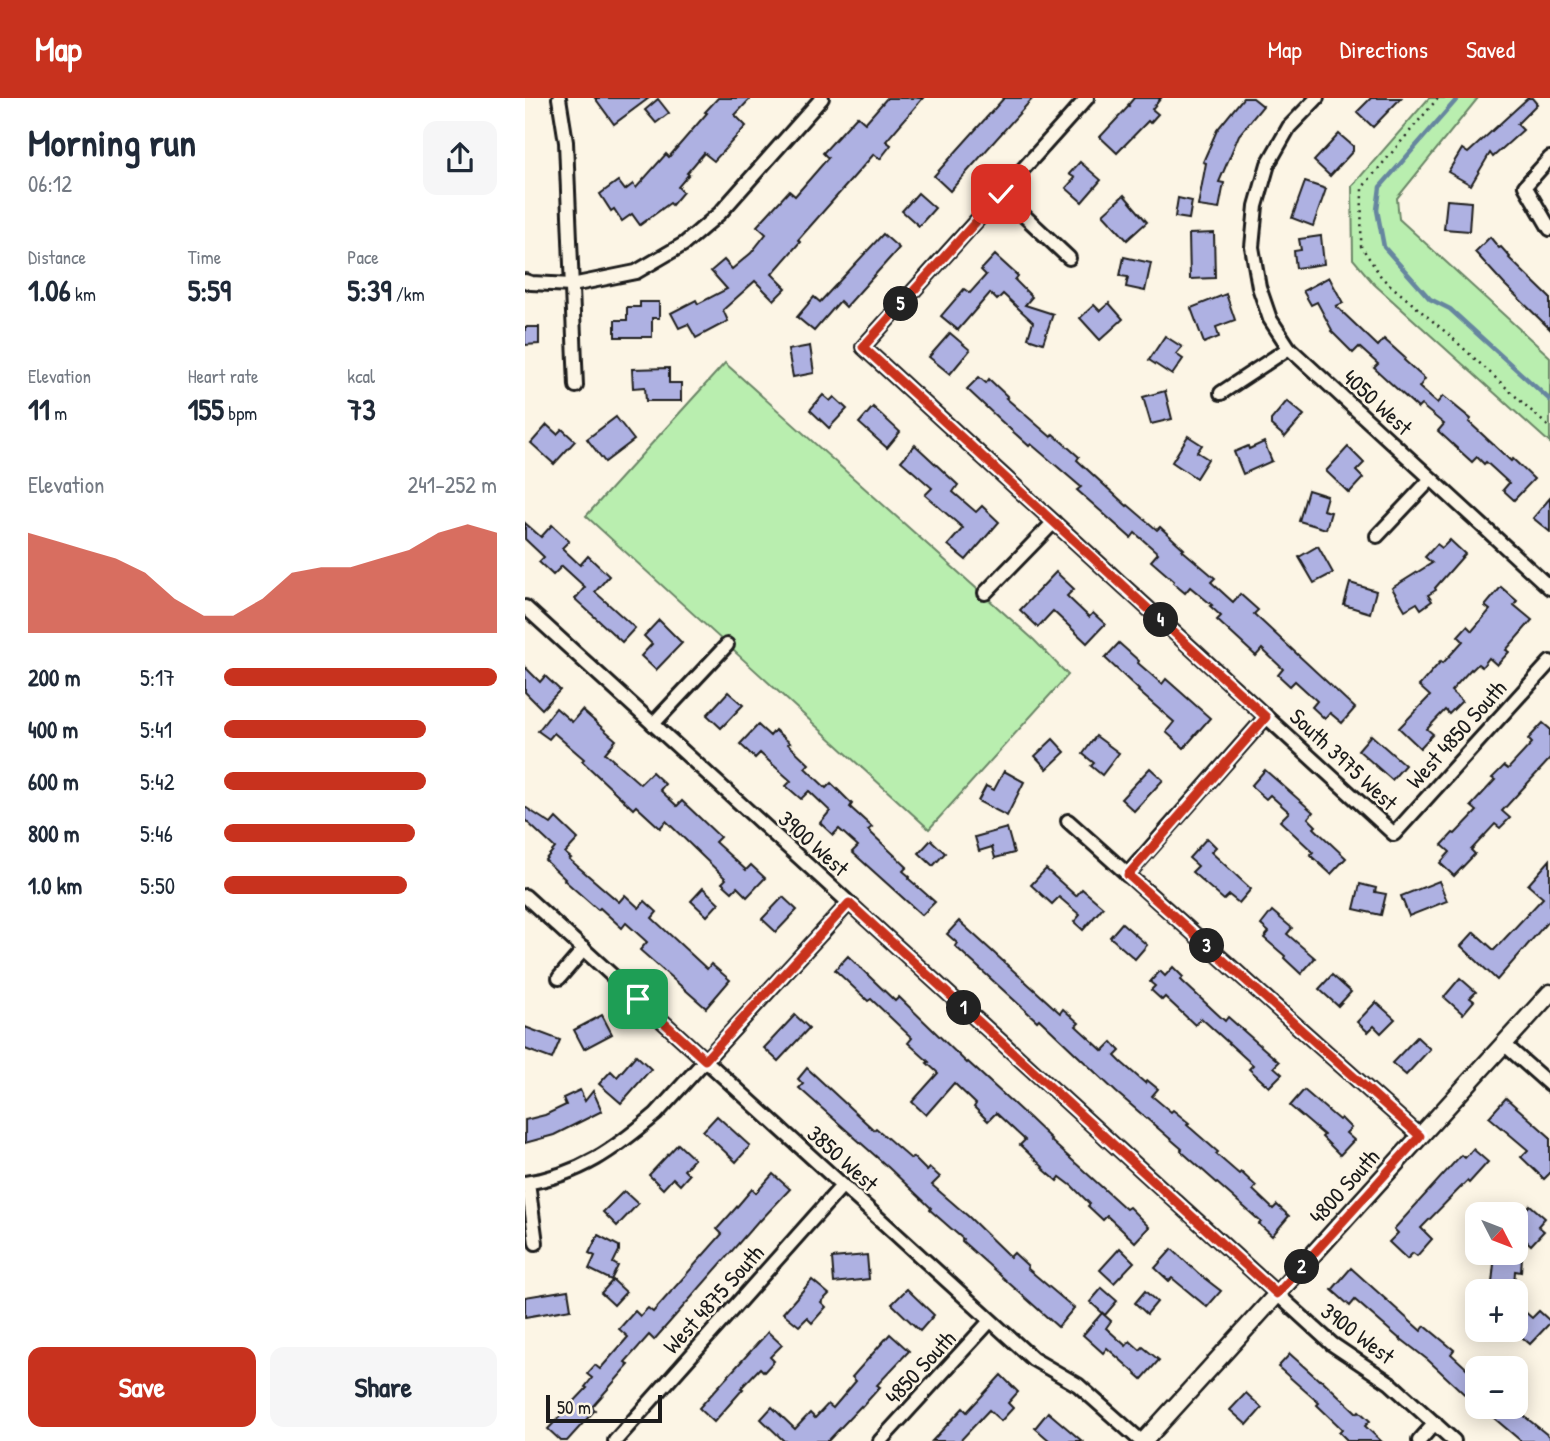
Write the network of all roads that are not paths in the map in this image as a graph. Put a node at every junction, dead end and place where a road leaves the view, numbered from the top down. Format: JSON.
{"nodes":[{"id":1,"x":559,"y":98,"type":"edge"},
{"id":2,"x":822,"y":98,"type":"edge"},
{"id":3,"x":1087,"y":98,"type":"edge"},
{"id":4,"x":1317,"y":98,"type":"edge"},
{"id":5,"x":1550,"y":158,"type":"edge"},
{"id":6,"x":1001,"y":194,"type":"junction"},
{"id":7,"x":1550,"y":229,"type":"edge"},
{"id":8,"x":1069,"y":258,"type":"dead end"},
{"id":9,"x":525,"y":281,"type":"edge"},
{"id":10,"x":572,"y":285,"type":"junction"},
{"id":11,"x":1289,"y":348,"type":"junction"},
{"id":12,"x":576,"y":386,"type":"dead end"},
{"id":13,"x":1221,"y":393,"type":"dead end"},
{"id":14,"x":1431,"y":479,"type":"junction"},
{"id":15,"x":1054,"y":522,"type":"junction"},
{"id":16,"x":1377,"y":536,"type":"dead end"},
{"id":17,"x":1550,"y":588,"type":"edge"},
{"id":18,"x":985,"y":593,"type":"dead end"},
{"id":19,"x":525,"y":607,"type":"edge"},
{"id":20,"x":727,"y":645,"type":"dead end"},
{"id":21,"x":1550,"y":662,"type":"edge"},
{"id":22,"x":1266,"y":717,"type":"junction"},
{"id":23,"x":653,"y":724,"type":"junction"},
{"id":24,"x":1067,"y":821,"type":"dead end"},
{"id":25,"x":1394,"y":834,"type":"joint"},
{"id":26,"x":1128,"y":875,"type":"junction"},
{"id":27,"x":525,"y":896,"type":"edge"},
{"id":28,"x":849,"y":903,"type":"junction"},
{"id":29,"x":584,"y":949,"type":"junction"},
{"id":30,"x":559,"y":978,"type":"dead end"},
{"id":31,"x":1550,"y":993,"type":"edge"},
{"id":32,"x":1504,"y":1044,"type":"junction"},
{"id":33,"x":705,"y":1060,"type":"junction"},
{"id":34,"x":1550,"y":1085,"type":"edge"},
{"id":35,"x":1420,"y":1136,"type":"junction"},
{"id":36,"x":526,"y":1183,"type":"edge"},
{"id":37,"x":842,"y":1186,"type":"junction"},
{"id":38,"x":536,"y":1243,"type":"dead end"},
{"id":39,"x":1277,"y":1294,"type":"junction"},
{"id":40,"x":990,"y":1321,"type":"junction"},
{"id":41,"x":1435,"y":1423,"type":"junction"},
{"id":42,"x":615,"y":1441,"type":"edge"},
{"id":43,"x":880,"y":1441,"type":"edge"},
{"id":44,"x":1143,"y":1441,"type":"edge"},
{"id":45,"x":1419,"y":1441,"type":"edge"},
{"id":46,"x":1454,"y":1441,"type":"edge"}],
"edges":[{"from":1,"to":10,"type":"street"},
{"from":2,"to":10,"type":"street"},
{"from":3,"to":6,"type":"street"},
{"from":4,"to":11,"type":"street","name":"4050 West"},
{"from":5,"to":7,"type":"street"},
{"from":6,"to":8,"type":"street"},
{"from":6,"to":15,"type":"street","name":"South 3975 West"},
{"from":9,"to":10,"type":"street"},
{"from":10,"to":12,"type":"street"},
{"from":11,"to":13,"type":"street"},
{"from":11,"to":14,"type":"street","name":"4050 West"},
{"from":14,"to":16,"type":"street"},
{"from":14,"to":17,"type":"street","name":"4050 West"},
{"from":15,"to":18,"type":"street"},
{"from":15,"to":22,"type":"street","name":"South 3975 West"},
{"from":19,"to":23,"type":"street","name":"3900 West"},
{"from":20,"to":23,"type":"street"},
{"from":21,"to":25,"type":"street","name":"West 4850 South"},
{"from":22,"to":25,"type":"street","name":"South 3975 West"},
{"from":22,"to":26,"type":"street"},
{"from":23,"to":28,"type":"street","name":"3900 West"},
{"from":24,"to":26,"type":"street"},
{"from":26,"to":35,"type":"street"},
{"from":27,"to":29,"type":"street","name":"3850 West"},
{"from":28,"to":33,"type":"street"},
{"from":28,"to":39,"type":"street","name":"3900 West"},
{"from":29,"to":30,"type":"street"},
{"from":29,"to":33,"type":"street","name":"3850 West"},
{"from":31,"to":32,"type":"street","name":"4800 South"},
{"from":32,"to":34,"type":"street"},
{"from":32,"to":35,"type":"street","name":"4800 South"},
{"from":33,"to":36,"type":"street"},
{"from":33,"to":37,"type":"street","name":"3850 West"},
{"from":35,"to":39,"type":"street","name":"4800 South"},
{"from":36,"to":38,"type":"street"},
{"from":37,"to":40,"type":"street","name":"3850 West"},
{"from":37,"to":42,"type":"street","name":"West 4875 South"},
{"from":39,"to":41,"type":"street","name":"3900 West"},
{"from":39,"to":44,"type":"street","name":"4800 South"},
{"from":40,"to":43,"type":"street","name":"4850 South"},
{"from":40,"to":44,"type":"street","name":"3850 West"},
{"from":41,"to":45,"type":"street"},
{"from":41,"to":46,"type":"street","name":"3900 West"}]}
